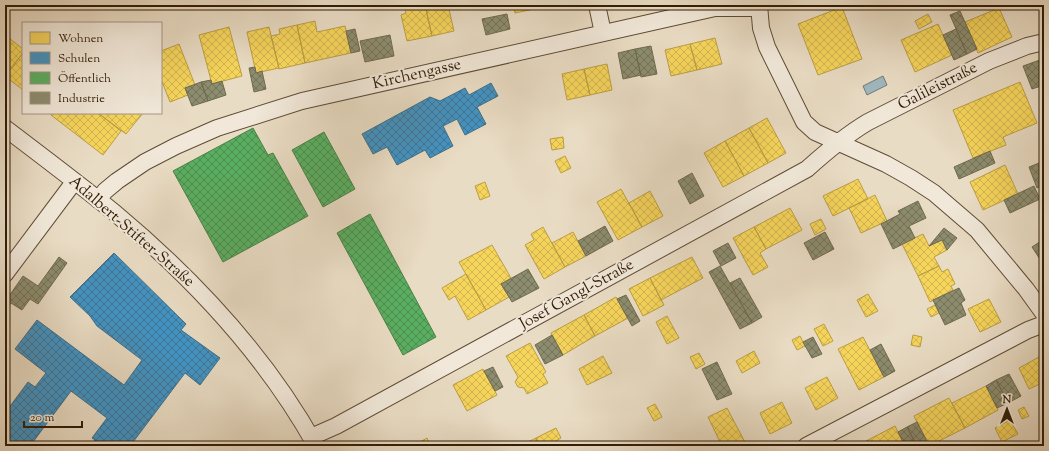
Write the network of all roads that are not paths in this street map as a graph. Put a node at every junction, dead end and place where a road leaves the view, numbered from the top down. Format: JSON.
{"nodes":[{"id":1,"x":597,"y":5,"type":"edge"},
{"id":2,"x":758,"y":6,"type":"edge"},
{"id":3,"x":603,"y":33,"type":"junction"},
{"id":4,"x":1044,"y":42,"type":"edge"},
{"id":5,"x":5,"y":128,"type":"edge"},
{"id":6,"x":837,"y":143,"type":"junction"},
{"id":7,"x":74,"y":182,"type":"junction"},
{"id":8,"x":98,"y":200,"type":"junction"},
{"id":9,"x":5,"y":274,"type":"edge"},
{"id":10,"x":1044,"y":314,"type":"edge"},
{"id":11,"x":1044,"y":324,"type":"edge"},
{"id":12,"x":313,"y":441,"type":"edge"},
{"id":13,"x":806,"y":446,"type":"edge"}],
"edges":[{"from":1,"to":3,"type":"street"},
{"from":2,"to":3,"type":"street","name":"Kirchengasse"},
{"from":2,"to":6,"type":"street"},
{"from":3,"to":8,"type":"street","name":"Kirchengasse"},
{"from":4,"to":6,"type":"street","name":"Galileistraße"},
{"from":5,"to":7,"type":"street","name":"Adalbert-Stifter-Straße"},
{"from":6,"to":10,"type":"street"},
{"from":6,"to":12,"type":"street","name":"Josef Gangl-Straße"},
{"from":7,"to":8,"type":"street","name":"Adalbert-Stifter-Straße"},
{"from":7,"to":9,"type":"street"},
{"from":8,"to":12,"type":"street","name":"Adalbert-Stifter-Straße"},
{"from":11,"to":13,"type":"street"}]}
